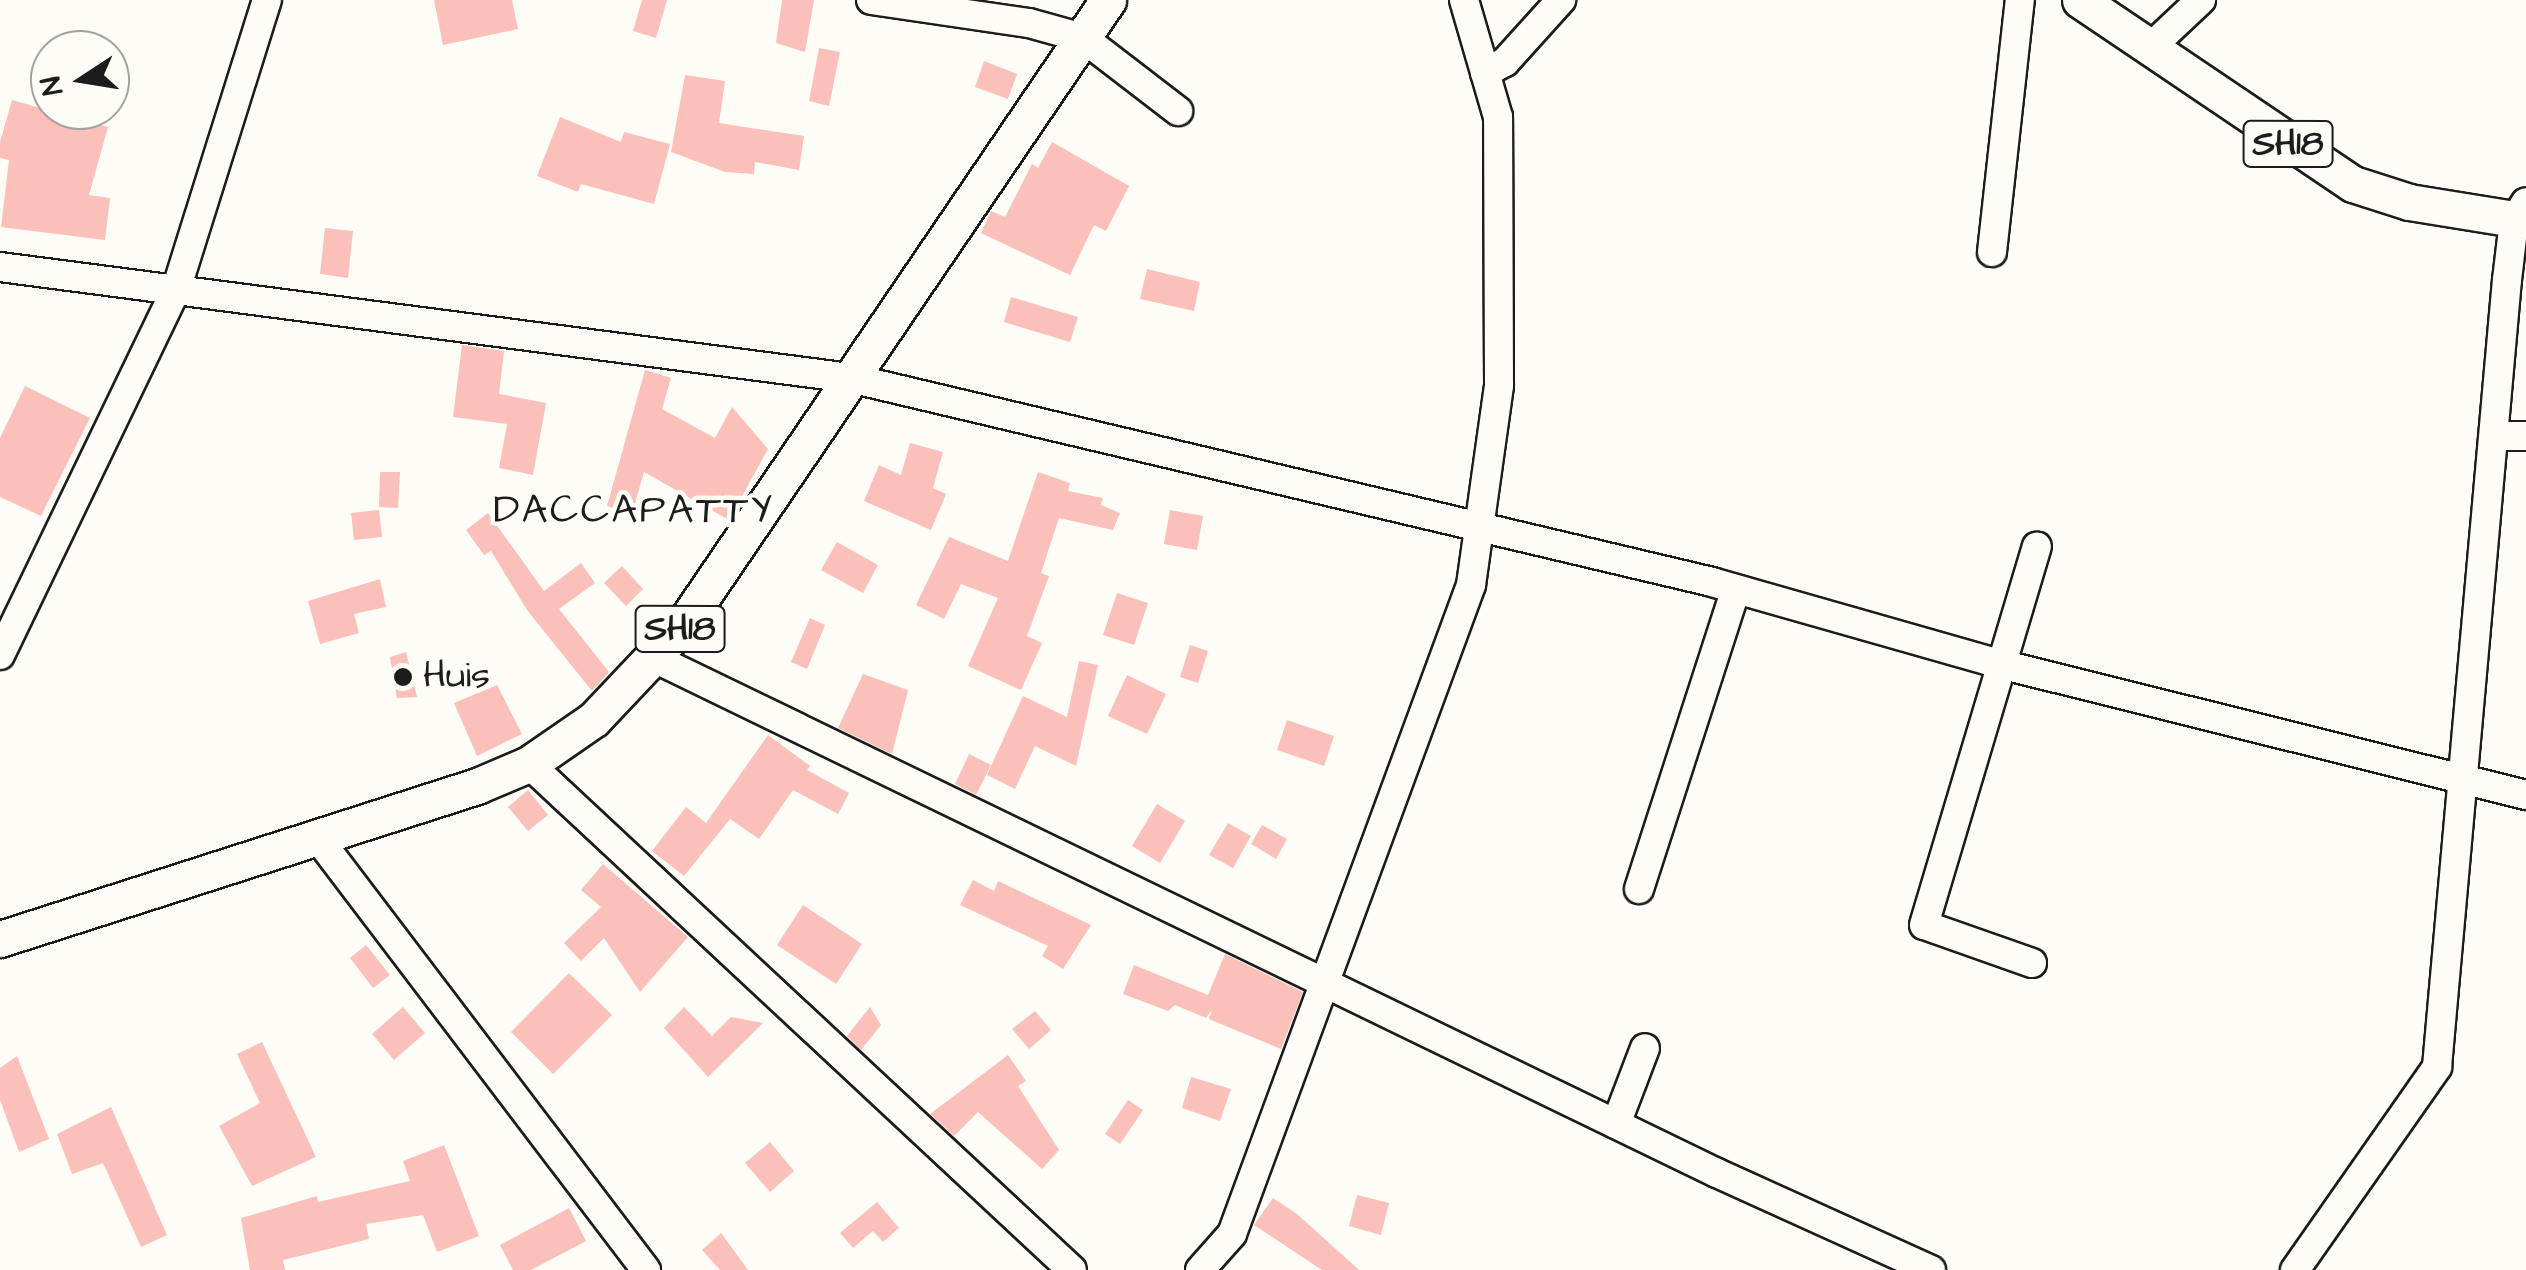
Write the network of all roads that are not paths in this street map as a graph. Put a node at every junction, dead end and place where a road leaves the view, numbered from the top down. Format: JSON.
{"nodes":[{"id":1,"x":267,"y":0,"type":"edge"},
{"id":2,"x":871,"y":0,"type":"edge"},
{"id":3,"x":1108,"y":0,"type":"edge"},
{"id":4,"x":1464,"y":0,"type":"edge"},
{"id":5,"x":1561,"y":0,"type":"edge"},
{"id":6,"x":2020,"y":0,"type":"edge"},
{"id":7,"x":2080,"y":0,"type":"edge"},
{"id":8,"x":2201,"y":0,"type":"edge"},
{"id":9,"x":1083,"y":38,"type":"junction"},
{"id":10,"x":2153,"y":44,"type":"junction"},
{"id":11,"x":1485,"y":72,"type":"junction"},
{"id":12,"x":1178,"y":111,"type":"dead end"},
{"id":13,"x":2522,"y":215,"type":"edge"},
{"id":14,"x":1992,"y":252,"type":"dead end"},
{"id":15,"x":0,"y":267,"type":"edge"},
{"id":16,"x":176,"y":290,"type":"junction"},
{"id":17,"x":850,"y":378,"type":"junction"},
{"id":18,"x":2495,"y":436,"type":"junction"},
{"id":19,"x":2526,"y":436,"type":"edge"},
{"id":20,"x":1478,"y":530,"type":"junction"},
{"id":21,"x":2037,"y":547,"type":"dead end"},
{"id":22,"x":1736,"y":589,"type":"junction"},
{"id":23,"x":0,"y":655,"type":"edge"},
{"id":24,"x":656,"y":659,"type":"junction"},
{"id":25,"x":2004,"y":664,"type":"junction"},
{"id":26,"x":529,"y":764,"type":"junction"},
{"id":27,"x":2464,"y":780,"type":"junction"},
{"id":28,"x":2526,"y":795,"type":"edge"},
{"id":29,"x":317,"y":836,"type":"junction"},
{"id":30,"x":1638,"y":890,"type":"dead end"},
{"id":31,"x":0,"y":939,"type":"edge"},
{"id":32,"x":2032,"y":963,"type":"dead end"},
{"id":33,"x":1328,"y":985,"type":"junction"},
{"id":34,"x":1645,"y":1048,"type":"dead end"},
{"id":35,"x":1616,"y":1124,"type":"junction"},
{"id":36,"x":1894,"y":1263,"type":"edge"},
{"id":37,"x":646,"y":1270,"type":"edge"},
{"id":38,"x":1072,"y":1270,"type":"edge"},
{"id":39,"x":1200,"y":1270,"type":"edge"},
{"id":40,"x":1931,"y":1270,"type":"edge"},
{"id":41,"x":2295,"y":1270,"type":"edge"}],
"edges":[{"from":1,"to":16,"type":"street"},
{"from":2,"to":9,"type":"street"},
{"from":3,"to":9,"type":"main road","number":"SH18"},
{"from":4,"to":11,"type":"street"},
{"from":5,"to":11,"type":"street"},
{"from":6,"to":14,"type":"street"},
{"from":7,"to":10,"type":"main road","number":"SH18"},
{"from":8,"to":10,"type":"street"},
{"from":9,"to":12,"type":"street"},
{"from":9,"to":17,"type":"main road","number":"SH18"},
{"from":10,"to":13,"type":"main road","number":"SH18"},
{"from":11,"to":20,"type":"street"},
{"from":13,"to":18,"type":"street"},
{"from":15,"to":16,"type":"street"},
{"from":16,"to":17,"type":"street"},
{"from":16,"to":23,"type":"street"},
{"from":17,"to":20,"type":"street"},
{"from":17,"to":24,"type":"main road","number":"SH18"},
{"from":18,"to":19,"type":"street"},
{"from":18,"to":27,"type":"street"},
{"from":20,"to":22,"type":"street"},
{"from":20,"to":33,"type":"street"},
{"from":21,"to":25,"type":"street"},
{"from":22,"to":25,"type":"street"},
{"from":22,"to":30,"type":"street"},
{"from":24,"to":26,"type":"main road","number":"SH18"},
{"from":24,"to":33,"type":"street"},
{"from":25,"to":27,"type":"street"},
{"from":25,"to":32,"type":"street"},
{"from":26,"to":29,"type":"main road","number":"SH18"},
{"from":26,"to":38,"type":"street"},
{"from":27,"to":28,"type":"street"},
{"from":27,"to":41,"type":"street"},
{"from":29,"to":31,"type":"main road","number":"SH18"},
{"from":29,"to":37,"type":"street"},
{"from":33,"to":35,"type":"street"},
{"from":33,"to":39,"type":"street"},
{"from":34,"to":35,"type":"street"},
{"from":35,"to":36,"type":"street"},
{"from":36,"to":40,"type":"street"}]}
